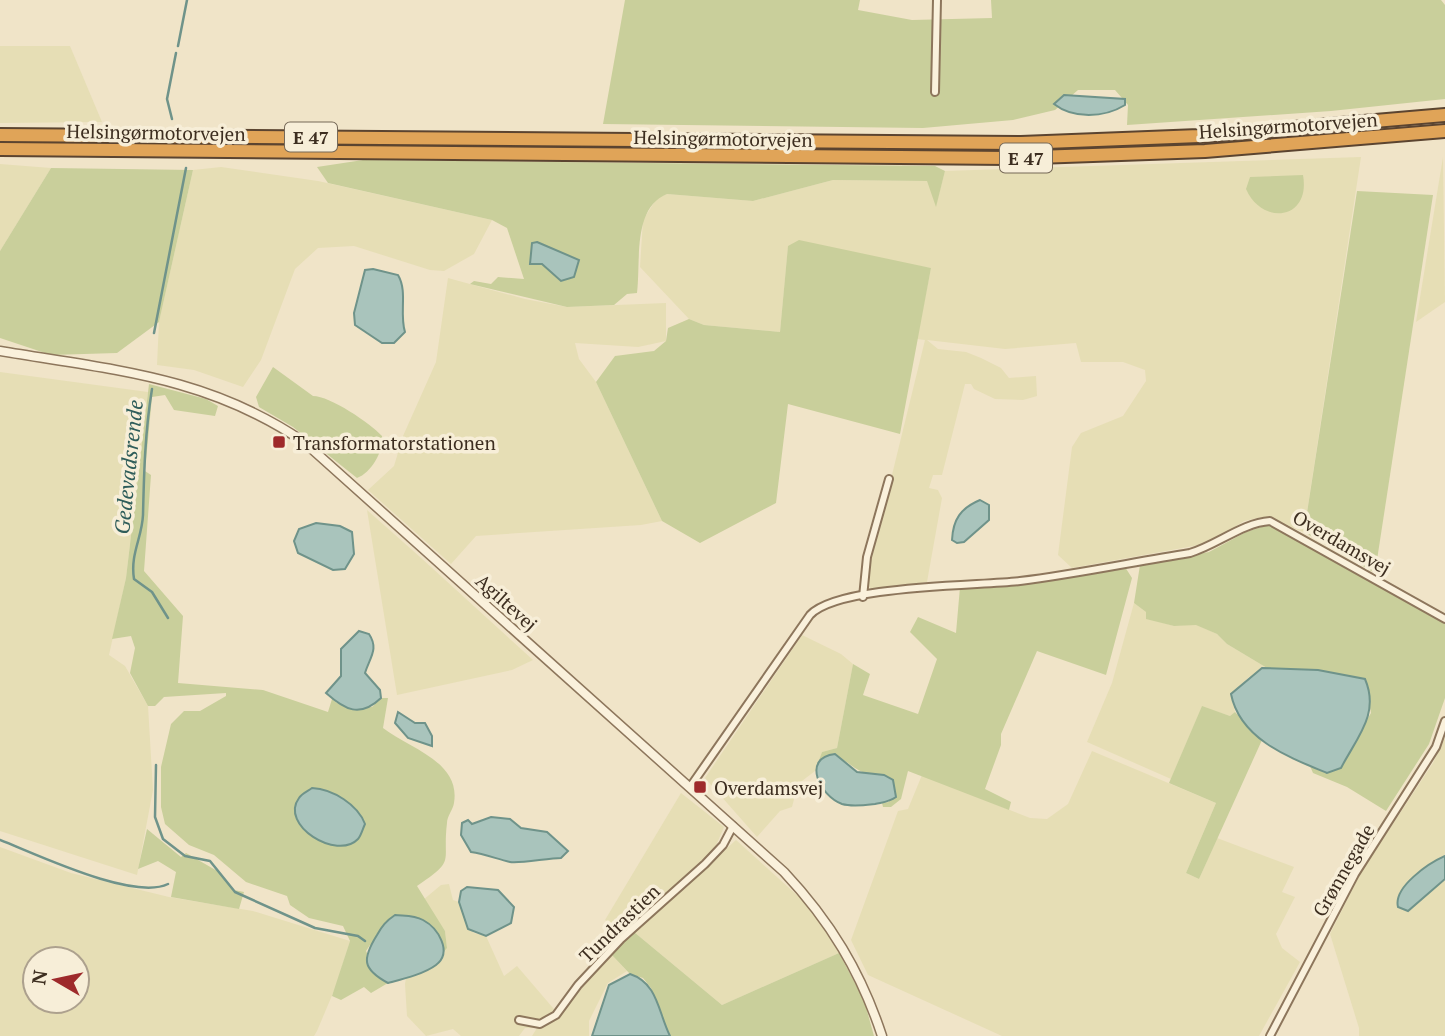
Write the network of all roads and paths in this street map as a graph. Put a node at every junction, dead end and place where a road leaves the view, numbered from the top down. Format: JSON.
{"nodes":[{"id":1,"x":937,"y":0,"type":"edge"},
{"id":2,"x":935,"y":92,"type":"dead end"},
{"id":3,"x":1445,"y":115,"type":"edge"},
{"id":4,"x":1445,"y":131,"type":"edge"},
{"id":5,"x":0,"y":135,"type":"edge"},
{"id":6,"x":0,"y":149,"type":"edge"},
{"id":7,"x":0,"y":351,"type":"edge"},
{"id":8,"x":889,"y":479,"type":"dead end"},
{"id":9,"x":863,"y":597,"type":"junction"},
{"id":10,"x":1445,"y":619,"type":"edge"},
{"id":11,"x":1445,"y":721,"type":"edge"},
{"id":12,"x":690,"y":787,"type":"junction"},
{"id":13,"x":733,"y":827,"type":"junction"},
{"id":14,"x":519,"y":1020,"type":"dead end"},
{"id":15,"x":882,"y":1036,"type":"edge"},
{"id":16,"x":1270,"y":1036,"type":"edge"}],
"edges":[{"from":1,"to":2,"type":"street"},
{"from":3,"to":5,"type":"highway","name":"Helsingørmotorvejen","number":"E 47"},
{"from":4,"to":6,"type":"highway","name":"Helsingørmotorvejen","number":"E 47"},
{"from":7,"to":12,"type":"street","name":"Agiltevej"},
{"from":8,"to":9,"type":"street"},
{"from":9,"to":10,"type":"street","name":"Overdamsvej"},
{"from":9,"to":12,"type":"street","name":"Overdamsvej"},
{"from":11,"to":16,"type":"street","name":"Grønnegade"},
{"from":12,"to":13,"type":"street","name":"Agiltevej"},
{"from":13,"to":14,"type":"street","name":"Tundrastien"},
{"from":13,"to":15,"type":"street","name":"Agiltevej"}]}
